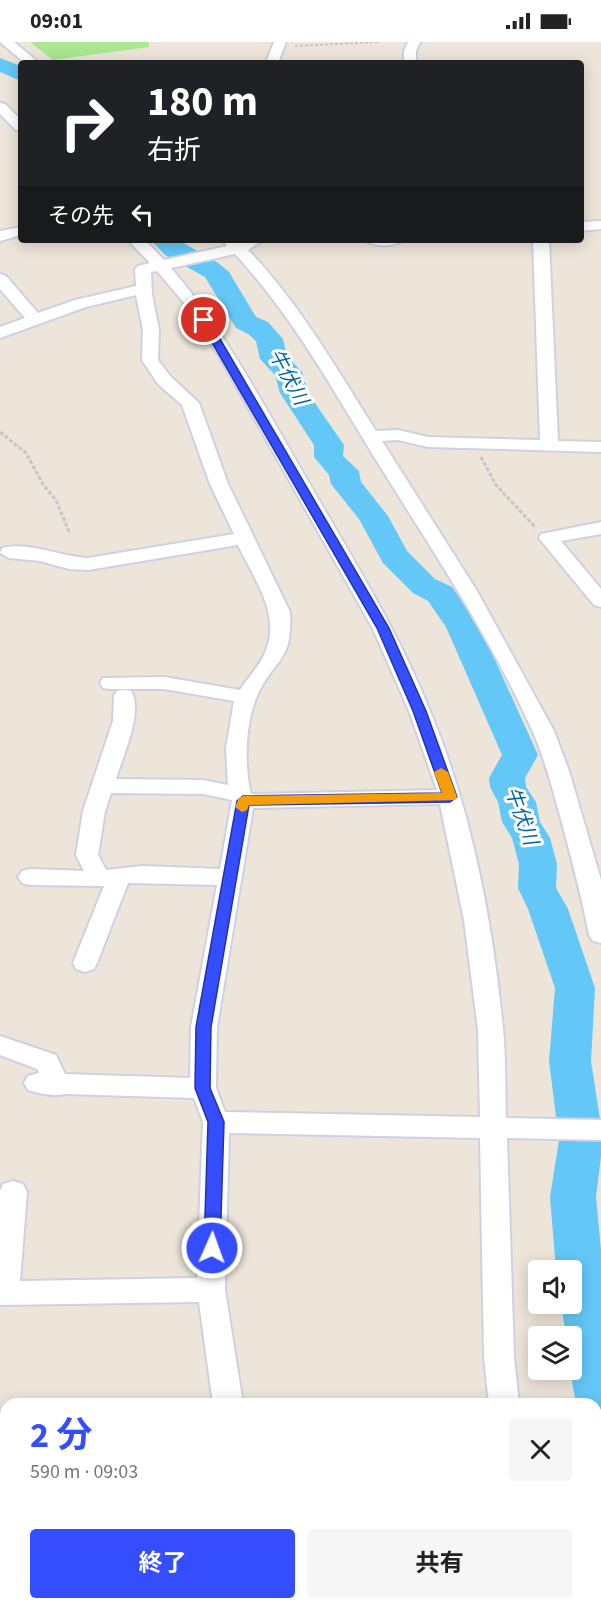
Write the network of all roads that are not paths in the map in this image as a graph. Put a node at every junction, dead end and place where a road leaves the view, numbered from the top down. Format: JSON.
{"nodes":[{"id":1,"x":6,"y":42,"type":"edge"},
{"id":2,"x":26,"y":42,"type":"edge"},
{"id":3,"x":414,"y":42,"type":"edge"},
{"id":4,"x":279,"y":44,"type":"edge"},
{"id":5,"x":38,"y":59,"type":"edge"},
{"id":6,"x":273,"y":60,"type":"edge"},
{"id":7,"x":410,"y":60,"type":"edge"},
{"id":8,"x":7,"y":107,"type":"edge"},
{"id":9,"x":18,"y":123,"type":"edge"},
{"id":10,"x":601,"y":225,"type":"edge"},
{"id":11,"x":584,"y":227,"type":"edge"},
{"id":12,"x":18,"y":232,"type":"edge"},
{"id":13,"x":0,"y":236,"type":"edge"},
{"id":14,"x":140,"y":243,"type":"edge"},
{"id":15,"x":541,"y":243,"type":"edge"},
{"id":16,"x":232,"y":246,"type":"edge"},
{"id":17,"x":166,"y":263,"type":"junction"},
{"id":18,"x":0,"y":279,"type":"edge"},
{"id":19,"x":144,"y":290,"type":"junction"},
{"id":20,"x":35,"y":320,"type":"junction"},
{"id":21,"x":0,"y":333,"type":"edge"},
{"id":22,"x":370,"y":436,"type":"junction"},
{"id":23,"x":549,"y":445,"type":"junction"},
{"id":24,"x":601,"y":447,"type":"edge"},
{"id":25,"x":601,"y":528,"type":"edge"},
{"id":26,"x":245,"y":538,"type":"junction"},
{"id":27,"x":9,"y":552,"type":"dead end"},
{"id":28,"x":601,"y":601,"type":"edge"},
{"id":29,"x":176,"y":674,"type":"dead end"},
{"id":30,"x":250,"y":691,"type":"junction"},
{"id":31,"x":102,"y":786,"type":"junction"},
{"id":32,"x":450,"y":797,"type":"junction"},
{"id":33,"x":242,"y":798,"type":"junction"},
{"id":34,"x":109,"y":876,"type":"junction"},
{"id":35,"x":30,"y":877,"type":"dead end"},
{"id":36,"x":230,"y":877,"type":"junction"},
{"id":37,"x":601,"y":935,"type":"edge"},
{"id":38,"x":85,"y":963,"type":"dead end"},
{"id":39,"x":0,"y":1045,"type":"edge"},
{"id":40,"x":203,"y":1088,"type":"junction"},
{"id":41,"x":216,"y":1122,"type":"junction"},
{"id":42,"x":503,"y":1127,"type":"junction"},
{"id":43,"x":601,"y":1130,"type":"edge"},
{"id":44,"x":8,"y":1204,"type":"edge"},
{"id":45,"x":211,"y":1290,"type":"junction"},
{"id":46,"x":3,"y":1293,"type":"edge"},
{"id":47,"x":227,"y":1398,"type":"edge"},
{"id":48,"x":503,"y":1398,"type":"edge"}],
"edges":[{"from":1,"to":5,"type":"street"},
{"from":2,"to":5,"type":"street"},
{"from":3,"to":7,"type":"street"},
{"from":4,"to":6,"type":"street"},
{"from":8,"to":9,"type":"street"},
{"from":10,"to":11,"type":"street"},
{"from":12,"to":13,"type":"street"},
{"from":14,"to":17,"type":"street"},
{"from":15,"to":23,"type":"street"},
{"from":16,"to":17,"type":"street"},
{"from":16,"to":22,"type":"street"},
{"from":17,"to":19,"type":"street"},
{"from":17,"to":32,"type":"street"},
{"from":18,"to":20,"type":"street"},
{"from":19,"to":20,"type":"street"},
{"from":19,"to":26,"type":"street"},
{"from":20,"to":21,"type":"street"},
{"from":22,"to":23,"type":"street"},
{"from":22,"to":37,"type":"street"},
{"from":23,"to":24,"type":"street"},
{"from":25,"to":28,"type":"street"},
{"from":26,"to":27,"type":"street"},
{"from":26,"to":30,"type":"street"},
{"from":29,"to":30,"type":"street"},
{"from":30,"to":31,"type":"street"},
{"from":30,"to":33,"type":"street"},
{"from":31,"to":33,"type":"street"},
{"from":31,"to":34,"type":"street"},
{"from":32,"to":33,"type":"street"},
{"from":32,"to":42,"type":"street"},
{"from":33,"to":36,"type":"street"},
{"from":34,"to":35,"type":"street"},
{"from":34,"to":36,"type":"street"},
{"from":34,"to":38,"type":"street"},
{"from":36,"to":40,"type":"street"},
{"from":39,"to":40,"type":"street"},
{"from":40,"to":41,"type":"street"},
{"from":41,"to":42,"type":"street"},
{"from":41,"to":45,"type":"street"},
{"from":42,"to":43,"type":"street"},
{"from":42,"to":48,"type":"street"},
{"from":44,"to":46,"type":"street"},
{"from":45,"to":46,"type":"street"},
{"from":45,"to":47,"type":"street"}]}
